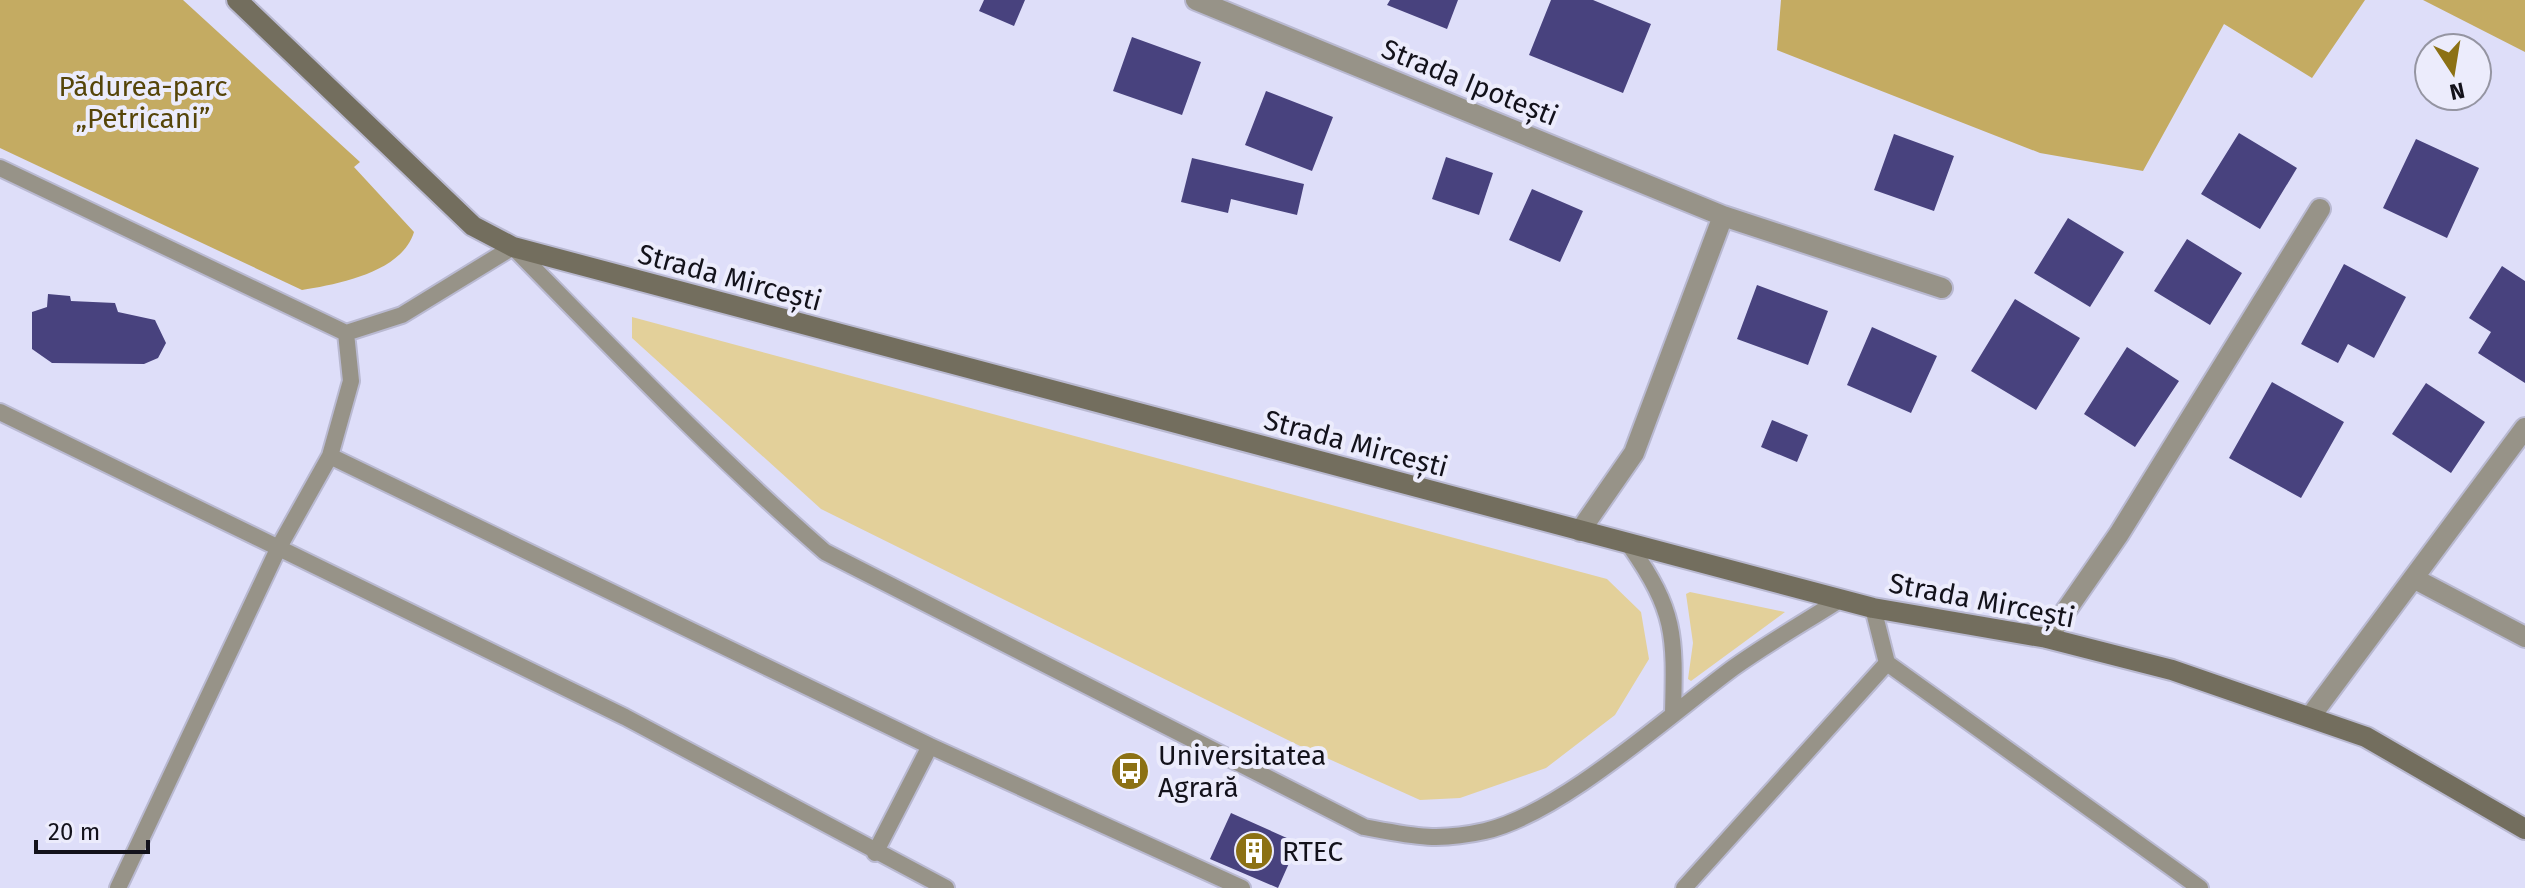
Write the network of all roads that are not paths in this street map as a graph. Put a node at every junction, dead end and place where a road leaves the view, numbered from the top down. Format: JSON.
{"nodes":[{"id":1,"x":237,"y":0,"type":"edge"},
{"id":2,"x":1196,"y":0,"type":"edge"},
{"id":3,"x":0,"y":168,"type":"edge"},
{"id":4,"x":2320,"y":209,"type":"dead end"},
{"id":5,"x":1723,"y":216,"type":"junction"},
{"id":6,"x":513,"y":247,"type":"junction"},
{"id":7,"x":1942,"y":288,"type":"dead end"},
{"id":8,"x":346,"y":333,"type":"junction"},
{"id":9,"x":0,"y":412,"type":"edge"},
{"id":10,"x":2525,"y":428,"type":"edge"},
{"id":11,"x":330,"y":456,"type":"junction"},
{"id":12,"x":1580,"y":531,"type":"junction"},
{"id":13,"x":1630,"y":546,"type":"junction"},
{"id":14,"x":279,"y":547,"type":"junction"},
{"id":15,"x":2415,"y":579,"type":"junction"},
{"id":16,"x":1841,"y":599,"type":"junction"},
{"id":17,"x":1873,"y":608,"type":"junction"},
{"id":18,"x":2525,"y":637,"type":"edge"},
{"id":19,"x":2047,"y":638,"type":"junction"},
{"id":20,"x":1887,"y":663,"type":"junction"},
{"id":21,"x":1673,"y":714,"type":"junction"},
{"id":22,"x":2310,"y":717,"type":"junction"},
{"id":23,"x":930,"y":746,"type":"junction"},
{"id":24,"x":2525,"y":829,"type":"edge"},
{"id":25,"x":875,"y":853,"type":"junction"},
{"id":26,"x":1691,"y":887,"type":"edge"},
{"id":27,"x":118,"y":888,"type":"edge"},
{"id":28,"x":946,"y":888,"type":"edge"},
{"id":29,"x":1242,"y":888,"type":"edge"},
{"id":30,"x":2200,"y":888,"type":"edge"}],
"edges":[{"from":1,"to":6,"type":"main road","name":"Strada Mircești"},
{"from":2,"to":5,"type":"street","name":"Strada Ipotești"},
{"from":3,"to":8,"type":"lane"},
{"from":4,"to":19,"type":"street"},
{"from":5,"to":7,"type":"street","name":"Strada Ipotești"},
{"from":5,"to":12,"type":"street"},
{"from":6,"to":8,"type":"lane"},
{"from":6,"to":12,"type":"main road","name":"Strada Mircești"},
{"from":6,"to":21,"type":"lane"},
{"from":8,"to":11,"type":"lane"},
{"from":9,"to":14,"type":"lane"},
{"from":10,"to":15,"type":"street"},
{"from":11,"to":14,"type":"lane"},
{"from":11,"to":23,"type":"lane"},
{"from":12,"to":13,"type":"main road","name":"Strada Mircești"},
{"from":13,"to":16,"type":"main road","name":"Strada Mircești"},
{"from":13,"to":21,"type":"lane"},
{"from":14,"to":25,"type":"lane"},
{"from":14,"to":27,"type":"lane"},
{"from":15,"to":18,"type":"street"},
{"from":15,"to":22,"type":"street"},
{"from":16,"to":17,"type":"main road","name":"Strada Mircești"},
{"from":16,"to":21,"type":"lane"},
{"from":17,"to":19,"type":"main road","name":"Strada Mircești"},
{"from":17,"to":20,"type":"lane"},
{"from":19,"to":22,"type":"main road","name":"Strada Mircești"},
{"from":20,"to":26,"type":"lane"},
{"from":20,"to":30,"type":"lane"},
{"from":22,"to":24,"type":"main road","name":"Strada Mircești"},
{"from":23,"to":25,"type":"lane"},
{"from":23,"to":29,"type":"lane"},
{"from":25,"to":28,"type":"lane"}]}
